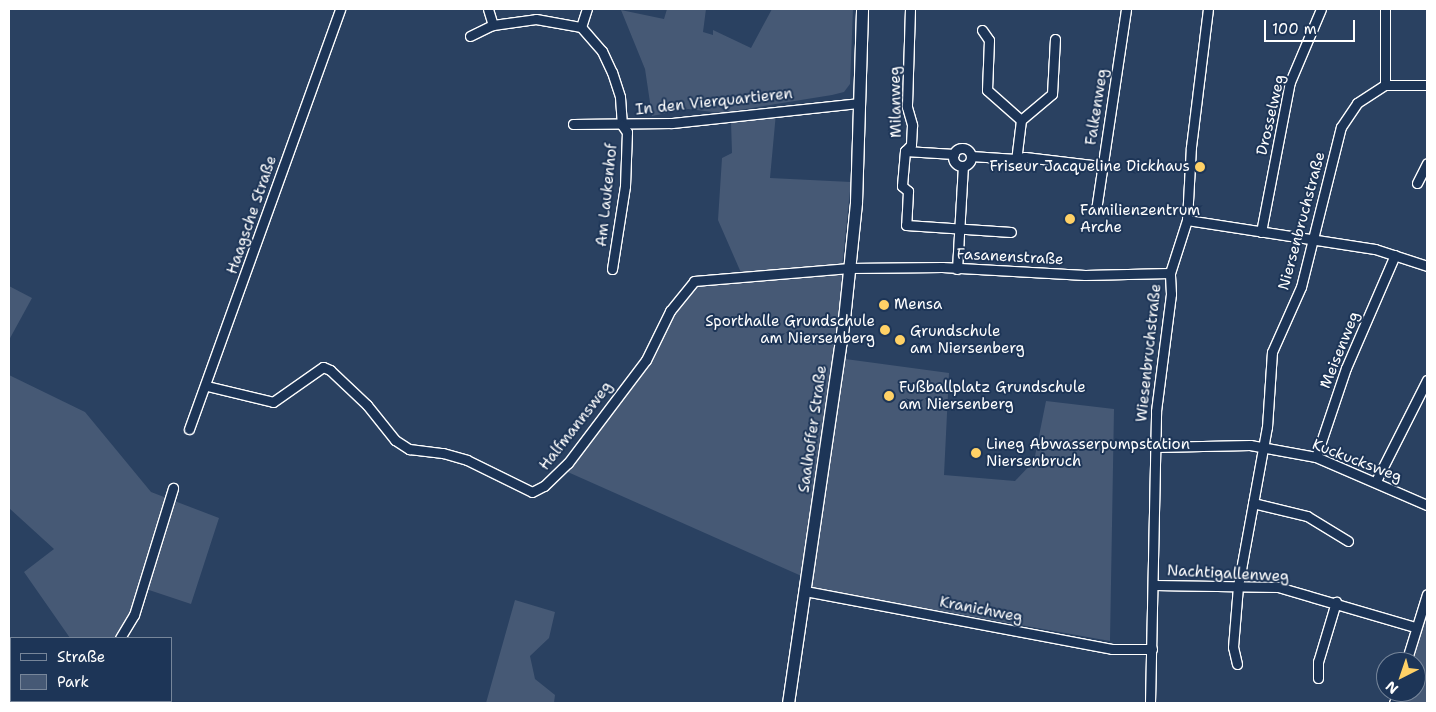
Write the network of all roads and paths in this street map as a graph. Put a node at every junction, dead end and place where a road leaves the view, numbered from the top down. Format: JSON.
{"nodes":[{"id":1,"x":340,"y":9,"type":"edge"},
{"id":2,"x":488,"y":9,"type":"edge"},
{"id":3,"x":587,"y":9,"type":"edge"},
{"id":4,"x":862,"y":9,"type":"edge"},
{"id":5,"x":910,"y":9,"type":"edge"},
{"id":6,"x":1126,"y":9,"type":"edge"},
{"id":7,"x":1208,"y":9,"type":"edge"},
{"id":8,"x":1321,"y":9,"type":"edge"},
{"id":9,"x":1385,"y":9,"type":"edge"},
{"id":10,"x":493,"y":25,"type":"junction"},
{"id":11,"x":581,"y":27,"type":"junction"},
{"id":12,"x":982,"y":30,"type":"dead end"},
{"id":13,"x":470,"y":36,"type":"dead end"},
{"id":14,"x":1055,"y":39,"type":"dead end"},
{"id":15,"x":1385,"y":85,"type":"junction"},
{"id":16,"x":1427,"y":85,"type":"edge"},
{"id":17,"x":858,"y":103,"type":"junction"},
{"id":18,"x":1021,"y":120,"type":"junction"},
{"id":19,"x":573,"y":124,"type":"dead end"},
{"id":20,"x":622,"y":125,"type":"junction"},
{"id":21,"x":905,"y":151,"type":"junction"},
{"id":22,"x":954,"y":154,"type":"junction"},
{"id":23,"x":971,"y":156,"type":"junction"},
{"id":24,"x":1016,"y":159,"type":"junction"},
{"id":25,"x":1427,"y":163,"type":"edge"},
{"id":26,"x":962,"y":166,"type":"junction"},
{"id":27,"x":1102,"y":166,"type":"junction"},
{"id":28,"x":1418,"y":184,"type":"dead end"},
{"id":29,"x":1096,"y":210,"type":"dead end"},
{"id":30,"x":1187,"y":220,"type":"junction"},
{"id":31,"x":960,"y":228,"type":"junction"},
{"id":32,"x":1011,"y":232,"type":"dead end"},
{"id":33,"x":1261,"y":232,"type":"junction"},
{"id":34,"x":1315,"y":240,"type":"junction"},
{"id":35,"x":1396,"y":255,"type":"junction"},
{"id":36,"x":1427,"y":266,"type":"edge"},
{"id":37,"x":849,"y":268,"type":"junction"},
{"id":38,"x":612,"y":269,"type":"dead end"},
{"id":39,"x":957,"y":269,"type":"junction"},
{"id":40,"x":1170,"y":273,"type":"junction"},
{"id":41,"x":1427,"y":380,"type":"edge"},
{"id":42,"x":206,"y":386,"type":"junction"},
{"id":43,"x":189,"y":429,"type":"dead end"},
{"id":44,"x":1154,"y":447,"type":"junction"},
{"id":45,"x":1264,"y":447,"type":"junction"},
{"id":46,"x":1316,"y":457,"type":"junction"},
{"id":47,"x":1376,"y":481,"type":"junction"},
{"id":48,"x":173,"y":488,"type":"dead end"},
{"id":49,"x":1254,"y":503,"type":"junction"},
{"id":50,"x":1427,"y":505,"type":"edge"},
{"id":51,"x":1348,"y":541,"type":"dead end"},
{"id":52,"x":1155,"y":585,"type":"junction"},
{"id":53,"x":1238,"y":586,"type":"junction"},
{"id":54,"x":805,"y":591,"type":"junction"},
{"id":55,"x":1427,"y":594,"type":"edge"},
{"id":56,"x":1336,"y":602,"type":"junction"},
{"id":57,"x":1415,"y":627,"type":"junction"},
{"id":58,"x":121,"y":637,"type":"edge"},
{"id":59,"x":1152,"y":649,"type":"junction"},
{"id":60,"x":1409,"y":652,"type":"edge"},
{"id":61,"x":1237,"y":664,"type":"dead end"},
{"id":62,"x":1318,"y":678,"type":"dead end"},
{"id":63,"x":788,"y":703,"type":"edge"},
{"id":64,"x":1150,"y":703,"type":"edge"}],
"edges":[{"from":1,"to":42,"type":"street","name":"Haagsche Straße"},
{"from":2,"to":10,"type":"street"},
{"from":3,"to":11,"type":"street"},
{"from":4,"to":17,"type":"main road","name":"Saalhoffer Straße"},
{"from":5,"to":21,"type":"street","name":"Milanweg"},
{"from":6,"to":27,"type":"street","name":"Falkenweg"},
{"from":7,"to":30,"type":"street","name":"Wiesenbruchstraße"},
{"from":8,"to":33,"type":"street","name":"Drosselweg"},
{"from":9,"to":15,"type":"street"},
{"from":10,"to":11,"type":"street"},
{"from":10,"to":13,"type":"street"},
{"from":11,"to":20,"type":"street","name":"Am Laukenhof"},
{"from":12,"to":18,"type":"street"},
{"from":14,"to":18,"type":"street"},
{"from":15,"to":16,"type":"street"},
{"from":15,"to":34,"type":"street","name":"Niersenbruchstraße"},
{"from":17,"to":20,"type":"street","name":"In den Vierquartieren"},
{"from":17,"to":37,"type":"main road","name":"Saalhoffer Straße"},
{"from":18,"to":24,"type":"street"},
{"from":19,"to":20,"type":"street","name":"In den Vierquartieren"},
{"from":20,"to":38,"type":"street","name":"Am Laukenhof"},
{"from":21,"to":22,"type":"street"},
{"from":21,"to":31,"type":"street","name":"Milanweg"},
{"from":22,"to":23,"type":"street"},
{"from":22,"to":26,"type":"street"},
{"from":23,"to":24,"type":"street"},
{"from":23,"to":26,"type":"street"},
{"from":24,"to":27,"type":"street"},
{"from":25,"to":28,"type":"street"},
{"from":26,"to":31,"type":"street"},
{"from":27,"to":29,"type":"street","name":"Falkenweg"},
{"from":30,"to":33,"type":"street"},
{"from":30,"to":40,"type":"street","name":"Wiesenbruchstraße"},
{"from":31,"to":32,"type":"street"},
{"from":31,"to":39,"type":"street"},
{"from":33,"to":34,"type":"street"},
{"from":34,"to":35,"type":"street"},
{"from":34,"to":45,"type":"street","name":"Niersenbruchstraße"},
{"from":35,"to":36,"type":"street"},
{"from":35,"to":46,"type":"street","name":"Meisenweg"},
{"from":37,"to":39,"type":"street","name":"Fasanenstraße"},
{"from":37,"to":42,"type":"street","name":"Halfmannsweg"},
{"from":37,"to":54,"type":"main road","name":"Saalhoffer Straße"},
{"from":39,"to":40,"type":"street","name":"Fasanenstraße"},
{"from":40,"to":44,"type":"street","name":"Wiesenbruchstraße"},
{"from":41,"to":47,"type":"street"},
{"from":42,"to":43,"type":"street","name":"Haagsche Straße"},
{"from":44,"to":45,"type":"street","name":"Kuckucksweg"},
{"from":44,"to":52,"type":"street","name":"Wiesenbruchstraße"},
{"from":45,"to":46,"type":"street","name":"Kuckucksweg"},
{"from":45,"to":49,"type":"street","name":"Niersenbruchstraße"},
{"from":46,"to":47,"type":"street","name":"Kuckucksweg"},
{"from":47,"to":50,"type":"street","name":"Kuckucksweg"},
{"from":48,"to":58,"type":"street"},
{"from":49,"to":51,"type":"street"},
{"from":49,"to":53,"type":"street","name":"Niersenbruchstraße"},
{"from":52,"to":53,"type":"street","name":"Nachtigallenweg"},
{"from":52,"to":59,"type":"street","name":"Wiesenbruchstraße"},
{"from":53,"to":56,"type":"street","name":"Nachtigallenweg"},
{"from":53,"to":61,"type":"street","name":"Niersenbruchstraße"},
{"from":54,"to":59,"type":"street","name":"Kranichweg"},
{"from":54,"to":63,"type":"main road","name":"Saalhoffer Straße"},
{"from":55,"to":57,"type":"street"},
{"from":56,"to":57,"type":"street","name":"Nachtigallenweg"},
{"from":56,"to":62,"type":"street"},
{"from":57,"to":60,"type":"street"},
{"from":59,"to":64,"type":"street","name":"Wiesenbruchstraße"}]}
